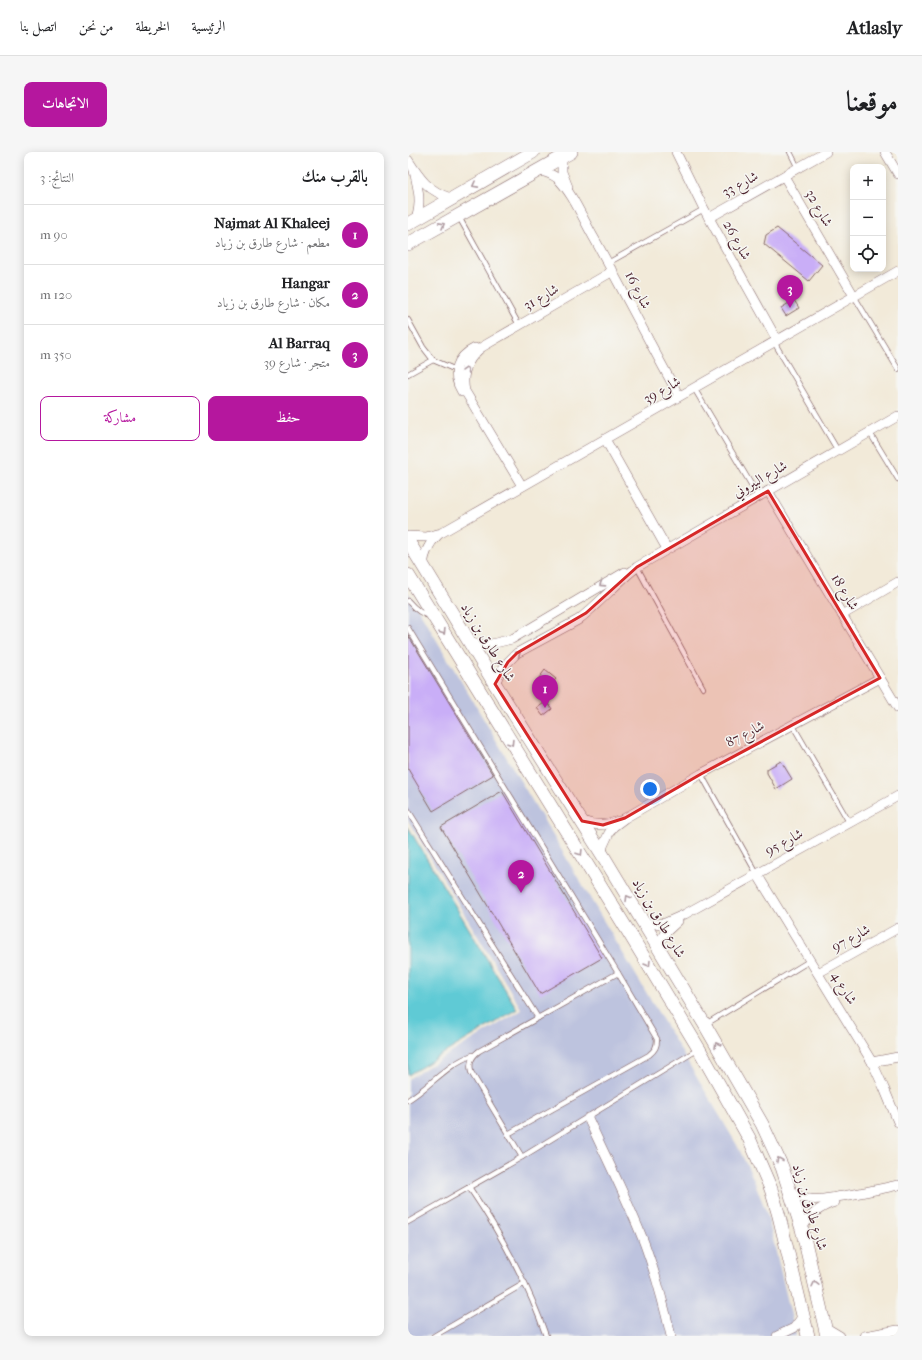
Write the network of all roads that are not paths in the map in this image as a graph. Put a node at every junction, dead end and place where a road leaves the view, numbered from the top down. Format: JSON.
{"nodes":[{"id":1,"x":534,"y":152,"type":"edge"},
{"id":2,"x":676,"y":152,"type":"edge"},
{"id":3,"x":790,"y":152,"type":"edge"},
{"id":4,"x":826,"y":152,"type":"edge"},
{"id":5,"x":885,"y":152,"type":"edge"},
{"id":6,"x":566,"y":155,"type":"edge"},
{"id":7,"x":518,"y":158,"type":"edge"},
{"id":8,"x":410,"y":164,"type":"edge"},
{"id":9,"x":798,"y":168,"type":"junction"},
{"id":10,"x":537,"y":170,"type":"junction"},
{"id":11,"x":496,"y":174,"type":"junction"},
{"id":12,"x":898,"y":174,"type":"edge"},
{"id":13,"x":784,"y":176,"type":"junction"},
{"id":14,"x":504,"y":190,"type":"junction"},
{"id":15,"x":570,"y":196,"type":"junction"},
{"id":16,"x":451,"y":198,"type":"junction"},
{"id":17,"x":704,"y":209,"type":"junction"},
{"id":18,"x":459,"y":216,"type":"junction"},
{"id":19,"x":709,"y":218,"type":"junction"},
{"id":20,"x":412,"y":222,"type":"edge"},
{"id":21,"x":408,"y":244,"type":"edge"},
{"id":22,"x":610,"y":267,"type":"junction"},
{"id":23,"x":898,"y":271,"type":"edge"},
{"id":24,"x":854,"y":296,"type":"junction"},
{"id":25,"x":408,"y":320,"type":"edge"},
{"id":26,"x":520,"y":325,"type":"junction"},
{"id":27,"x":776,"y":341,"type":"junction"},
{"id":28,"x":482,"y":347,"type":"junction"},
{"id":29,"x":433,"y":360,"type":"junction"},
{"id":30,"x":898,"y":369,"type":"edge"},
{"id":31,"x":456,"y":370,"type":"junction"},
{"id":32,"x":408,"y":374,"type":"edge"},
{"id":33,"x":694,"y":388,"type":"junction"},
{"id":34,"x":680,"y":396,"type":"junction"},
{"id":35,"x":468,"y":398,"type":"junction"},
{"id":36,"x":898,"y":416,"type":"edge"},
{"id":37,"x":870,"y":433,"type":"junction"},
{"id":38,"x":605,"y":439,"type":"junction"},
{"id":39,"x":838,"y":451,"type":"junction"},
{"id":40,"x":898,"y":479,"type":"edge"},
{"id":41,"x":522,"y":486,"type":"junction"},
{"id":42,"x":768,"y":491,"type":"junction"},
{"id":43,"x":758,"y":496,"type":"junction"},
{"id":44,"x":441,"y":533,"type":"junction"},
{"id":45,"x":408,"y":536,"type":"edge"},
{"id":46,"x":408,"y":541,"type":"edge"},
{"id":47,"x":667,"y":549,"type":"junction"},
{"id":48,"x":423,"y":566,"type":"junction"},
{"id":49,"x":637,"y":566,"type":"junction"},
{"id":50,"x":408,"y":575,"type":"edge"},
{"id":51,"x":898,"y":582,"type":"edge"},
{"id":52,"x":408,"y":601,"type":"edge"},
{"id":53,"x":842,"y":615,"type":"junction"},
{"id":54,"x":433,"y":617,"type":"junction"},
{"id":55,"x":408,"y":628,"type":"edge"},
{"id":56,"x":470,"y":644,"type":"junction"},
{"id":57,"x":880,"y":678,"type":"junction"},
{"id":58,"x":495,"y":684,"type":"junction"},
{"id":59,"x":702,"y":688,"type":"dead end"},
{"id":60,"x":898,"y":708,"type":"edge"},
{"id":61,"x":792,"y":724,"type":"junction"},
{"id":62,"x":700,"y":774,"type":"junction"},
{"id":63,"x":898,"y":796,"type":"edge"},
{"id":64,"x":408,"y":810,"type":"edge"},
{"id":65,"x":625,"y":818,"type":"junction"},
{"id":66,"x":582,"y":821,"type":"junction"},
{"id":67,"x":849,"y":822,"type":"junction"},
{"id":68,"x":602,"y":854,"type":"junction"},
{"id":69,"x":757,"y":874,"type":"junction"},
{"id":70,"x":685,"y":914,"type":"junction"},
{"id":71,"x":643,"y":922,"type":"junction"},
{"id":72,"x":898,"y":928,"type":"edge"},
{"id":73,"x":628,"y":931,"type":"junction"},
{"id":74,"x":658,"y":947,"type":"junction"},
{"id":75,"x":811,"y":960,"type":"junction"},
{"id":76,"x":618,"y":973,"type":"junction"},
{"id":77,"x":818,"y":973,"type":"junction"},
{"id":78,"x":538,"y":1018,"type":"junction"},
{"id":79,"x":705,"y":1025,"type":"junction"},
{"id":80,"x":699,"y":1049,"type":"junction"},
{"id":81,"x":475,"y":1054,"type":"junction"},
{"id":82,"x":898,"y":1058,"type":"edge"},
{"id":83,"x":872,"y":1062,"type":"junction"},
{"id":84,"x":408,"y":1100,"type":"edge"},
{"id":85,"x":588,"y":1118,"type":"junction"},
{"id":86,"x":898,"y":1122,"type":"edge"},
{"id":87,"x":508,"y":1134,"type":"junction"},
{"id":88,"x":522,"y":1157,"type":"junction"},
{"id":89,"x":898,"y":1185,"type":"edge"},
{"id":90,"x":469,"y":1187,"type":"junction"},
{"id":91,"x":790,"y":1191,"type":"junction"},
{"id":92,"x":851,"y":1196,"type":"junction"},
{"id":93,"x":408,"y":1222,"type":"edge"},
{"id":94,"x":802,"y":1229,"type":"junction"},
{"id":95,"x":525,"y":1283,"type":"junction"},
{"id":96,"x":819,"y":1302,"type":"junction"},
{"id":97,"x":802,"y":1311,"type":"junction"},
{"id":98,"x":898,"y":1330,"type":"edge"},
{"id":99,"x":826,"y":1332,"type":"edge"},
{"id":100,"x":872,"y":1335,"type":"edge"},
{"id":101,"x":434,"y":1336,"type":"edge"},
{"id":102,"x":546,"y":1336,"type":"edge"},
{"id":103,"x":671,"y":1336,"type":"edge"},
{"id":104,"x":777,"y":1336,"type":"edge"},
{"id":105,"x":808,"y":1336,"type":"edge"},
{"id":106,"x":840,"y":1336,"type":"edge"},
{"id":107,"x":864,"y":1336,"type":"edge"}],
"edges":[{"from":1,"to":7,"type":"main road"},
{"from":2,"to":17,"type":"street","name":"شارع 26"},
{"from":3,"to":9,"type":"lane"},
{"from":4,"to":9,"type":"street","name":"شارع 33"},
{"from":5,"to":12,"type":"street"},
{"from":6,"to":10,"type":"main road"},
{"from":6,"to":15,"type":"street","name":"شارع 16"},
{"from":7,"to":11,"type":"main road"},
{"from":8,"to":16,"type":"street"},
{"from":8,"to":20,"type":"street"},
{"from":9,"to":13,"type":"street","name":"شارع 33"},
{"from":10,"to":14,"type":"main road"},
{"from":10,"to":15,"type":"street","name":"شارع 16"},
{"from":11,"to":14,"type":"main road"},
{"from":11,"to":16,"type":"main road","one_way":true},
{"from":13,"to":19,"type":"street","name":"شارع 33"},
{"from":13,"to":24,"type":"street","name":"شارع 32"},
{"from":14,"to":18,"type":"main road"},
{"from":15,"to":22,"type":"street","name":"شارع 16"},
{"from":16,"to":20,"type":"main road"},
{"from":17,"to":19,"type":"street","name":"شارع 26"},
{"from":17,"to":22,"type":"lane"},
{"from":21,"to":18,"type":"main road","one_way":true},
{"from":18,"to":26,"type":"lane"},
{"from":19,"to":27,"type":"street","name":"شارع 26"},
{"from":22,"to":26,"type":"street","name":"شارع 31"},
{"from":22,"to":34,"type":"street","name":"شارع 16"},
{"from":23,"to":24,"type":"street","name":"شارع 39"},
{"from":24,"to":27,"type":"street","name":"شارع 39"},
{"from":24,"to":30,"type":"lane"},
{"from":25,"to":29,"type":"lane"},
{"from":26,"to":28,"type":"street","name":"شارع 31"},
{"from":27,"to":33,"type":"street","name":"شارع 39"},
{"from":27,"to":39,"type":"lane"},
{"from":28,"to":31,"type":"street","name":"شارع 31"},
{"from":35,"to":28,"type":"street","name":"شارع 31","one_way":true},
{"from":29,"to":31,"type":"lane"},
{"from":29,"to":32,"type":"lane"},
{"from":31,"to":35,"type":"street","name":"شارع 31"},
{"from":33,"to":34,"type":"street","name":"شارع 39"},
{"from":33,"to":43,"type":"lane"},
{"from":34,"to":38,"type":"street","name":"شارع 39"},
{"from":35,"to":41,"type":"street","name":"شارع 31"},
{"from":36,"to":37,"type":"street","name":"شارع البيروني"},
{"from":37,"to":39,"type":"street","name":"شارع البيروني"},
{"from":37,"to":40,"type":"lane"},
{"from":38,"to":41,"type":"street","name":"شارع 39"},
{"from":38,"to":47,"type":"street"},
{"from":39,"to":42,"type":"street","name":"شارع البيروني"},
{"from":41,"to":44,"type":"street","name":"شارع 39"},
{"from":42,"to":43,"type":"street","name":"شارع البيروني"},
{"from":42,"to":53,"type":"street","name":"شارع 18"},
{"from":43,"to":47,"type":"street","name":"شارع البيروني"},
{"from":44,"to":45,"type":"street","name":"شارع 39"},
{"from":44,"to":48,"type":"street","name":"شارع 39"},
{"from":46,"to":48,"type":"main road","name":"شارع طارق بن زياد"},
{"from":47,"to":49,"type":"street","name":"شارع البيروني"},
{"from":48,"to":56,"type":"main road","name":"شارع طارق بن زياد"},
{"from":49,"to":56,"type":"street","name":"شارع البيروني","one_way":true},
{"from":58,"to":49,"type":"street","name":"شارع البيروني","one_way":true},
{"from":49,"to":59,"type":"lane"},
{"from":50,"to":54,"type":"main road"},
{"from":51,"to":53,"type":"street"},
{"from":52,"to":54,"type":"lane"},
{"from":53,"to":57,"type":"street","name":"شارع 18"},
{"from":54,"to":73,"type":"main road","one_way":true},
{"from":55,"to":76,"type":"lane"},
{"from":56,"to":58,"type":"main road","name":"شارع طارق بن زياد"},
{"from":57,"to":60,"type":"street","name":"شارع 18"},
{"from":57,"to":61,"type":"street","name":"شارع 87"},
{"from":58,"to":66,"type":"main road","name":"شارع طارق بن زياد"},
{"from":61,"to":62,"type":"street","name":"شارع 87"},
{"from":61,"to":67,"type":"lane"},
{"from":62,"to":65,"type":"street","name":"شارع 87"},
{"from":62,"to":69,"type":"lane"},
{"from":63,"to":67,"type":"street","name":"شارع 95"},
{"from":64,"to":78,"type":"lane"},
{"from":65,"to":66,"type":"street","name":"شارع 87"},
{"from":65,"to":68,"type":"street","name":"شارع 87"},
{"from":66,"to":68,"type":"main road","name":"شارع طارق بن زياد"},
{"from":67,"to":69,"type":"street","name":"شارع 95"},
{"from":71,"to":68,"type":"main road","name":"شارع طارق بن زياد","one_way":true},
{"from":69,"to":70,"type":"street","name":"شارع 95"},
{"from":69,"to":75,"type":"street","name":"شارع 4"},
{"from":70,"to":71,"type":"street","name":"شارع 95"},
{"from":70,"to":74,"type":"street","name":"شارع 95"},
{"from":71,"to":73,"type":"main road"},
{"from":71,"to":74,"type":"main road","name":"شارع طارق بن زياد"},
{"from":72,"to":77,"type":"street","name":"شارع 97"},
{"from":73,"to":80,"type":"main road","one_way":true},
{"from":74,"to":79,"type":"main road","name":"شارع طارق بن زياد"},
{"from":75,"to":77,"type":"street","name":"شارع 4"},
{"from":75,"to":79,"type":"lane"},
{"from":76,"to":78,"type":"lane"},
{"from":76,"to":87,"type":"lane"},
{"from":77,"to":83,"type":"street","name":"شارع 4"},
{"from":78,"to":81,"type":"lane"},
{"from":91,"to":79,"type":"main road","name":"شارع طارق بن زياد","one_way":true},
{"from":80,"to":85,"type":"lane"},
{"from":80,"to":97,"type":"main road"},
{"from":81,"to":84,"type":"lane"},
{"from":81,"to":87,"type":"lane"},
{"from":82,"to":83,"type":"street"},
{"from":83,"to":86,"type":"street","name":"شارع 4"},
{"from":85,"to":88,"type":"lane"},
{"from":85,"to":103,"type":"street"},
{"from":87,"to":88,"type":"lane"},
{"from":88,"to":90,"type":"lane"},
{"from":89,"to":92,"type":"street"},
{"from":90,"to":93,"type":"lane"},
{"from":90,"to":95,"type":"lane"},
{"from":91,"to":92,"type":"street"},
{"from":91,"to":94,"type":"main road","name":"شارع طارق بن زياد"},
{"from":92,"to":94,"type":"street"},
{"from":96,"to":94,"type":"main road","name":"شارع طارق بن زياد","one_way":true},
{"from":95,"to":101,"type":"lane"},
{"from":95,"to":102,"type":"lane"},
{"from":96,"to":97,"type":"main road"},
{"from":96,"to":99,"type":"main road","name":"شارع طارق بن زياد"},
{"from":97,"to":104,"type":"street"},
{"from":97,"to":105,"type":"main road"},
{"from":98,"to":100,"type":"street"},
{"from":99,"to":106,"type":"street"},
{"from":100,"to":107,"type":"street"}]}
